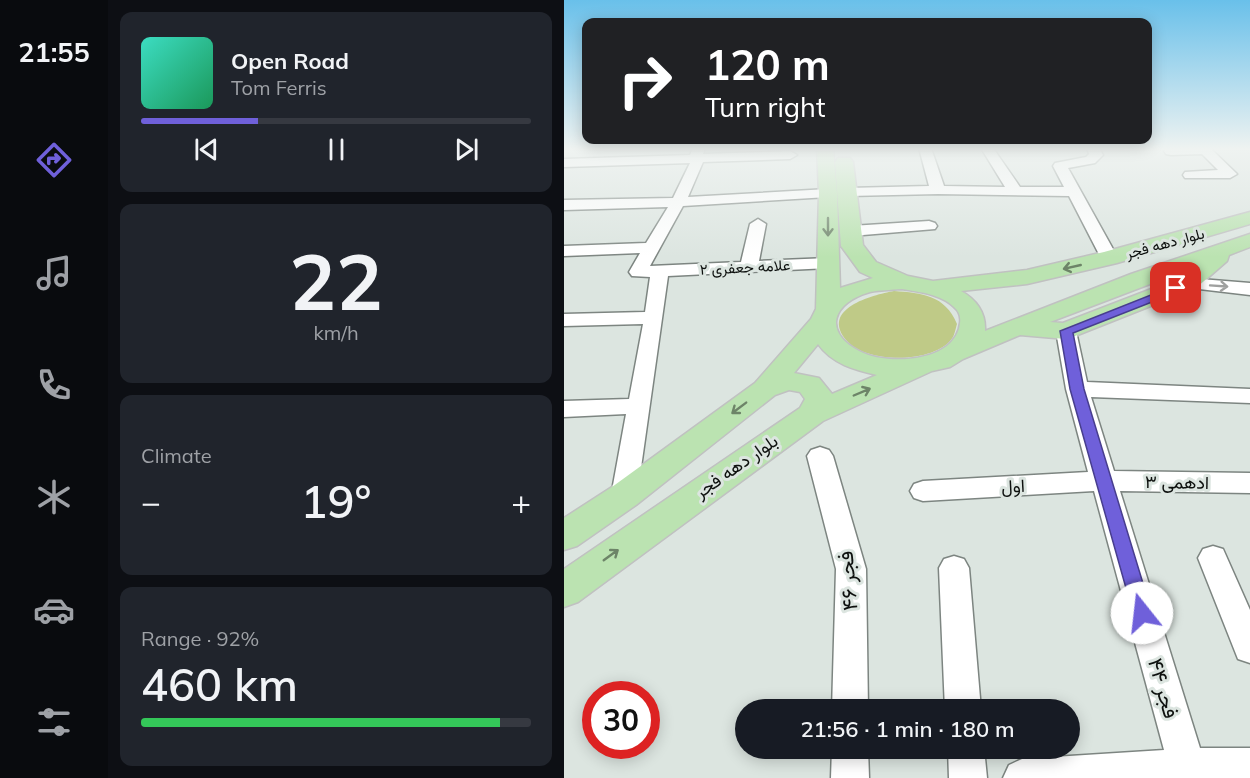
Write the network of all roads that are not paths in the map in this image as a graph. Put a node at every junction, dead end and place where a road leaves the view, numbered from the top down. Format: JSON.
{"nodes":[{"id":1,"x":685,"y":184,"type":"edge"},
{"id":2,"x":836,"y":184,"type":"edge"},
{"id":3,"x":839,"y":184,"type":"edge"},
{"id":4,"x":936,"y":184,"type":"edge"},
{"id":5,"x":1011,"y":184,"type":"edge"},
{"id":6,"x":1071,"y":184,"type":"edge"},
{"id":7,"x":938,"y":190,"type":"junction"},
{"id":8,"x":1015,"y":191,"type":"junction"},
{"id":9,"x":838,"y":192,"type":"junction"},
{"id":10,"x":1075,"y":192,"type":"junction"},
{"id":11,"x":678,"y":202,"type":"junction"},
{"id":12,"x":564,"y":205,"type":"edge"},
{"id":13,"x":1250,"y":218,"type":"edge"},
{"id":14,"x":758,"y":224,"type":"dead end"},
{"id":15,"x":929,"y":226,"type":"dead end"},
{"id":16,"x":851,"y":231,"type":"junction"},
{"id":17,"x":1240,"y":244,"type":"edge"},
{"id":18,"x":651,"y":248,"type":"junction"},
{"id":19,"x":564,"y":251,"type":"edge"},
{"id":20,"x":1109,"y":258,"type":"junction"},
{"id":21,"x":829,"y":263,"type":"junction"},
{"id":22,"x":750,"y":267,"type":"junction"},
{"id":23,"x":660,"y":272,"type":"junction"},
{"id":24,"x":1027,"y":278,"type":"junction"},
{"id":25,"x":1141,"y":278,"type":"junction"},
{"id":26,"x":902,"y":282,"type":"junction"},
{"id":27,"x":1188,"y":284,"type":"junction"},
{"id":28,"x":937,"y":287,"type":"junction"},
{"id":29,"x":1250,"y":289,"type":"edge"},
{"id":30,"x":825,"y":315,"type":"junction"},
{"id":31,"x":654,"y":318,"type":"junction"},
{"id":32,"x":564,"y":320,"type":"edge"},
{"id":33,"x":1015,"y":327,"type":"junction"},
{"id":34,"x":1066,"y":331,"type":"junction"},
{"id":35,"x":957,"y":353,"type":"junction"},
{"id":36,"x":922,"y":366,"type":"junction"},
{"id":37,"x":765,"y":389,"type":"junction"},
{"id":38,"x":1077,"y":389,"type":"junction"},
{"id":39,"x":1250,"y":396,"type":"edge"},
{"id":40,"x":638,"y":406,"type":"junction"},
{"id":41,"x":564,"y":409,"type":"edge"},
{"id":42,"x":812,"y":414,"type":"junction"},
{"id":43,"x":820,"y":456,"type":"dead end"},
{"id":44,"x":1104,"y":481,"type":"junction"},
{"id":45,"x":1250,"y":483,"type":"edge"},
{"id":46,"x":923,"y":491,"type":"dead end"},
{"id":47,"x":624,"y":496,"type":"junction"},
{"id":48,"x":564,"y":536,"type":"edge"},
{"id":49,"x":1213,"y":558,"type":"dead end"},
{"id":50,"x":954,"y":568,"type":"dead end"},
{"id":51,"x":564,"y":590,"type":"edge"},
{"id":52,"x":1250,"y":648,"type":"edge"},
{"id":53,"x":850,"y":699,"type":"edge"},
{"id":54,"x":962,"y":699,"type":"edge"},
{"id":55,"x":850,"y":759,"type":"edge"},
{"id":56,"x":967,"y":759,"type":"edge"},
{"id":57,"x":1187,"y":767,"type":"junction"},
{"id":58,"x":1250,"y":767,"type":"edge"},
{"id":59,"x":1086,"y":776,"type":"edge"},
{"id":60,"x":850,"y":778,"type":"edge"},
{"id":61,"x":968,"y":778,"type":"edge"},
{"id":62,"x":1022,"y":778,"type":"edge"}],
"edges":[{"from":1,"to":11,"type":"street"},
{"from":2,"to":9,"type":"main road"},
{"from":3,"to":9,"type":"main road"},
{"from":4,"to":7,"type":"street"},
{"from":5,"to":8,"type":"street"},
{"from":6,"to":10,"type":"street"},
{"from":7,"to":8,"type":"street"},
{"from":7,"to":9,"type":"street"},
{"from":8,"to":10,"type":"street"},
{"from":9,"to":11,"type":"street"},
{"from":9,"to":16,"type":"main road"},
{"from":9,"to":21,"type":"main road","one_way":true},
{"from":10,"to":20,"type":"street"},
{"from":11,"to":12,"type":"street"},
{"from":11,"to":18,"type":"street"},
{"from":13,"to":20,"type":"main road","name":"بلوار دهه فجر"},
{"from":14,"to":22,"type":"street"},
{"from":15,"to":16,"type":"street"},
{"from":16,"to":26,"type":"main road"},
{"from":17,"to":25,"type":"main road","name":"بلوار دهه فجر"},
{"from":17,"to":27,"type":"main road"},
{"from":18,"to":19,"type":"street"},
{"from":18,"to":23,"type":"street"},
{"from":20,"to":24,"type":"main road","name":"بلوار دهه فجر","one_way":true},
{"from":21,"to":22,"type":"street","name":"علامه جعفری ۲"},
{"from":21,"to":30,"type":"main road"},
{"from":22,"to":23,"type":"street","name":"علامه جعفری ۲"},
{"from":23,"to":31,"type":"street"},
{"from":24,"to":25,"type":"main road"},
{"from":24,"to":28,"type":"main road","name":"بلوار دهه فجر"},
{"from":25,"to":33,"type":"main road","name":"بلوار دهه فجر"},
{"from":26,"to":28,"type":"main road"},
{"from":26,"to":30,"type":"main road"},
{"from":27,"to":29,"type":"street","one_way":true},
{"from":27,"to":34,"type":"main road"},
{"from":28,"to":35,"type":"main road"},
{"from":30,"to":36,"type":"main road"},
{"from":30,"to":37,"type":"main road"},
{"from":31,"to":32,"type":"street"},
{"from":31,"to":40,"type":"street"},
{"from":33,"to":34,"type":"main road"},
{"from":33,"to":35,"type":"main road","name":"بلوار دهه فجر"},
{"from":34,"to":38,"type":"street","name":"فجر ۴۴"},
{"from":35,"to":36,"type":"main road"},
{"from":42,"to":36,"type":"main road","name":"بلوار دهه فجر","one_way":true},
{"from":37,"to":42,"type":"main road"},
{"from":37,"to":47,"type":"main road","one_way":true},
{"from":38,"to":39,"type":"street"},
{"from":38,"to":44,"type":"street","name":"فجر ۴۴"},
{"from":40,"to":41,"type":"street"},
{"from":40,"to":47,"type":"street"},
{"from":51,"to":42,"type":"main road","name":"بلوار دهه فجر","one_way":true},
{"from":43,"to":53,"type":"street","name":"فجر ۴۶"},
{"from":44,"to":45,"type":"street","name":"ادهمی ۳"},
{"from":44,"to":46,"type":"street","name":"اول"},
{"from":44,"to":57,"type":"street","name":"فجر ۴۴"},
{"from":47,"to":48,"type":"main road"},
{"from":49,"to":52,"type":"street"},
{"from":50,"to":54,"type":"street"},
{"from":55,"to":60,"type":"street"},
{"from":56,"to":61,"type":"street"},
{"from":57,"to":58,"type":"street"},
{"from":57,"to":59,"type":"street"},
{"from":59,"to":62,"type":"street"}]}
